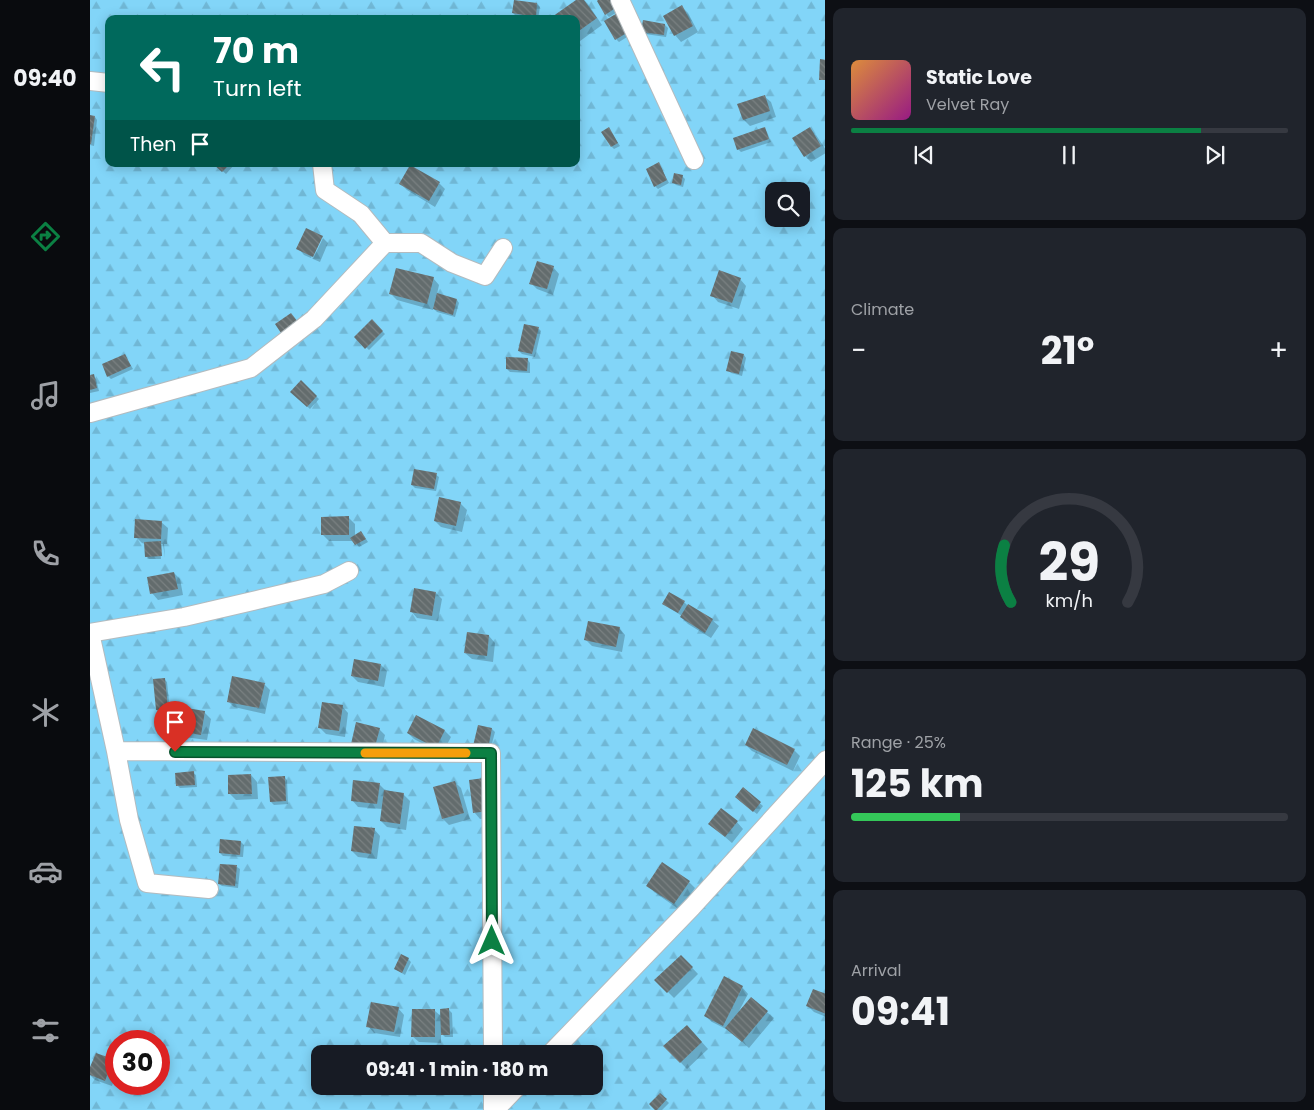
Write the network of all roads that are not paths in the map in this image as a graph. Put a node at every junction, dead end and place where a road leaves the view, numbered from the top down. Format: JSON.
{"nodes":[{"id":1,"x":620,"y":0,"type":"edge"},
{"id":2,"x":90,"y":81,"type":"edge"},
{"id":3,"x":105,"y":83,"type":"edge"},
{"id":4,"x":694,"y":160,"type":"dead end"},
{"id":5,"x":322,"y":167,"type":"edge"},
{"id":6,"x":385,"y":243,"type":"junction"},
{"id":7,"x":503,"y":248,"type":"dead end"},
{"id":8,"x":90,"y":413,"type":"edge"},
{"id":9,"x":349,"y":571,"type":"dead end"},
{"id":10,"x":90,"y":633,"type":"edge"},
{"id":11,"x":116,"y":751,"type":"junction"},
{"id":12,"x":825,"y":760,"type":"edge"},
{"id":13,"x":209,"y":890,"type":"dead end"},
{"id":14,"x":493,"y":1045,"type":"edge"},
{"id":15,"x":559,"y":1045,"type":"edge"},
{"id":16,"x":493,"y":1095,"type":"edge"},
{"id":17,"x":509,"y":1095,"type":"edge"},
{"id":18,"x":494,"y":1110,"type":"edge"}],
"edges":[{"from":1,"to":4,"type":"street"},
{"from":2,"to":3,"type":"street"},
{"from":5,"to":6,"type":"street"},
{"from":6,"to":7,"type":"street"},
{"from":6,"to":8,"type":"street"},
{"from":9,"to":10,"type":"street"},
{"from":10,"to":11,"type":"street"},
{"from":11,"to":13,"type":"street"},
{"from":11,"to":14,"type":"street"},
{"from":12,"to":15,"type":"street"},
{"from":16,"to":18,"type":"street"},
{"from":17,"to":18,"type":"street"}]}
